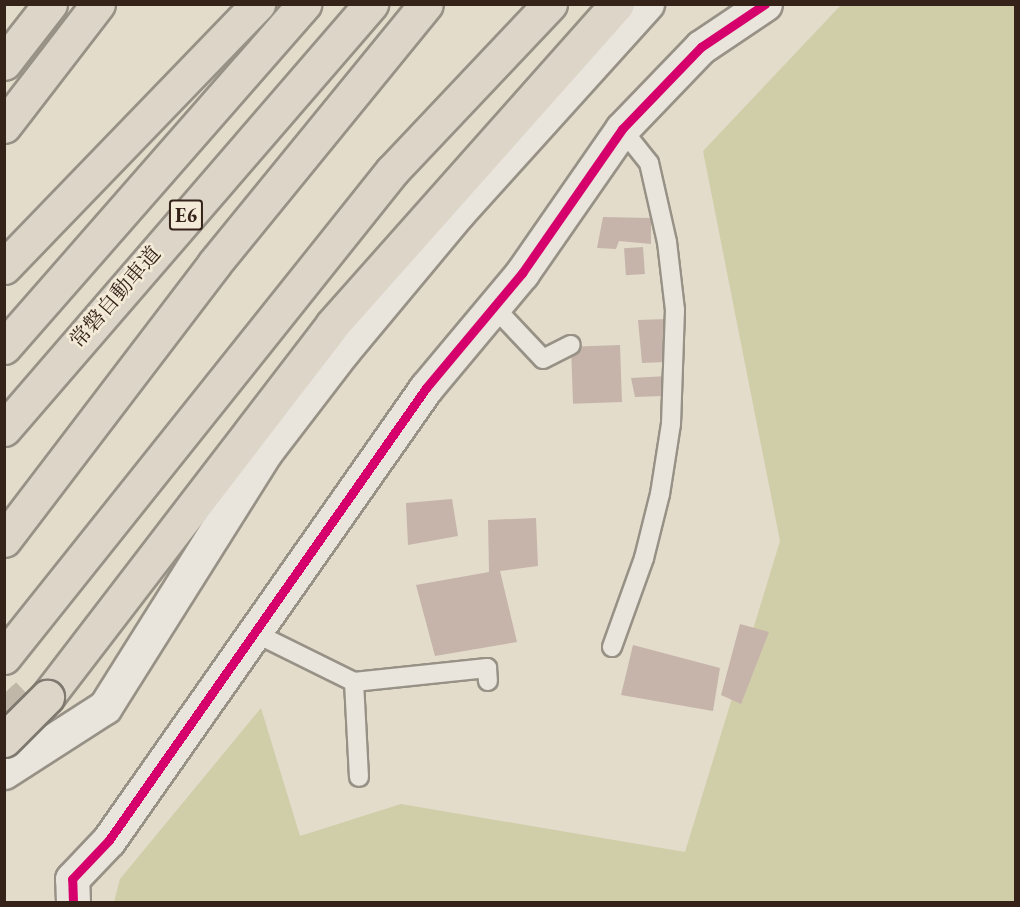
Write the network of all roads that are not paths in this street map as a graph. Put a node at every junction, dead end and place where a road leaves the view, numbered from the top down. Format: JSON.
{"nodes":[{"id":1,"x":50,"y":4,"type":"edge"},
{"id":2,"x":98,"y":4,"type":"edge"},
{"id":3,"x":258,"y":4,"type":"edge"},
{"id":4,"x":304,"y":4,"type":"edge"},
{"id":5,"x":371,"y":4,"type":"edge"},
{"id":6,"x":426,"y":4,"type":"edge"},
{"id":7,"x":550,"y":4,"type":"edge"},
{"id":8,"x":617,"y":4,"type":"edge"},
{"id":9,"x":647,"y":4,"type":"edge"},
{"id":10,"x":765,"y":4,"type":"edge"},
{"id":11,"x":4,"y":63,"type":"edge"},
{"id":12,"x":4,"y":126,"type":"edge"},
{"id":13,"x":622,"y":129,"type":"junction"},
{"id":14,"x":4,"y":267,"type":"edge"},
{"id":15,"x":494,"y":307,"type":"junction"},
{"id":16,"x":571,"y":345,"type":"dead end"},
{"id":17,"x":4,"y":347,"type":"edge"},
{"id":18,"x":4,"y":429,"type":"edge"},
{"id":19,"x":4,"y":540,"type":"edge"},
{"id":20,"x":255,"y":633,"type":"junction"},
{"id":21,"x":612,"y":647,"type":"dead end"},
{"id":22,"x":4,"y":657,"type":"edge"},
{"id":23,"x":488,"y":681,"type":"dead end"},
{"id":24,"x":354,"y":682,"type":"junction"},
{"id":25,"x":4,"y":740,"type":"edge"},
{"id":26,"x":4,"y":772,"type":"edge"},
{"id":27,"x":359,"y":777,"type":"dead end"},
{"id":28,"x":73,"y":903,"type":"edge"}],
"edges":[{"from":1,"to":11,"type":"highway"},
{"from":2,"to":12,"type":"highway"},
{"from":3,"to":14,"type":"highway"},
{"from":4,"to":17,"type":"highway","number":"E6"},
{"from":5,"to":18,"type":"highway","name":"常磐自動車道","number":"E6"},
{"from":6,"to":19,"type":"highway"},
{"from":7,"to":22,"type":"highway"},
{"from":8,"to":25,"type":"highway","bridge":true},
{"from":9,"to":26,"type":"street"},
{"from":10,"to":13,"type":"street"},
{"from":13,"to":15,"type":"street"},
{"from":13,"to":21,"type":"lane"},
{"from":15,"to":16,"type":"lane"},
{"from":15,"to":20,"type":"street"},
{"from":20,"to":24,"type":"lane"},
{"from":20,"to":28,"type":"street"},
{"from":23,"to":24,"type":"lane"},
{"from":24,"to":27,"type":"lane"}]}
